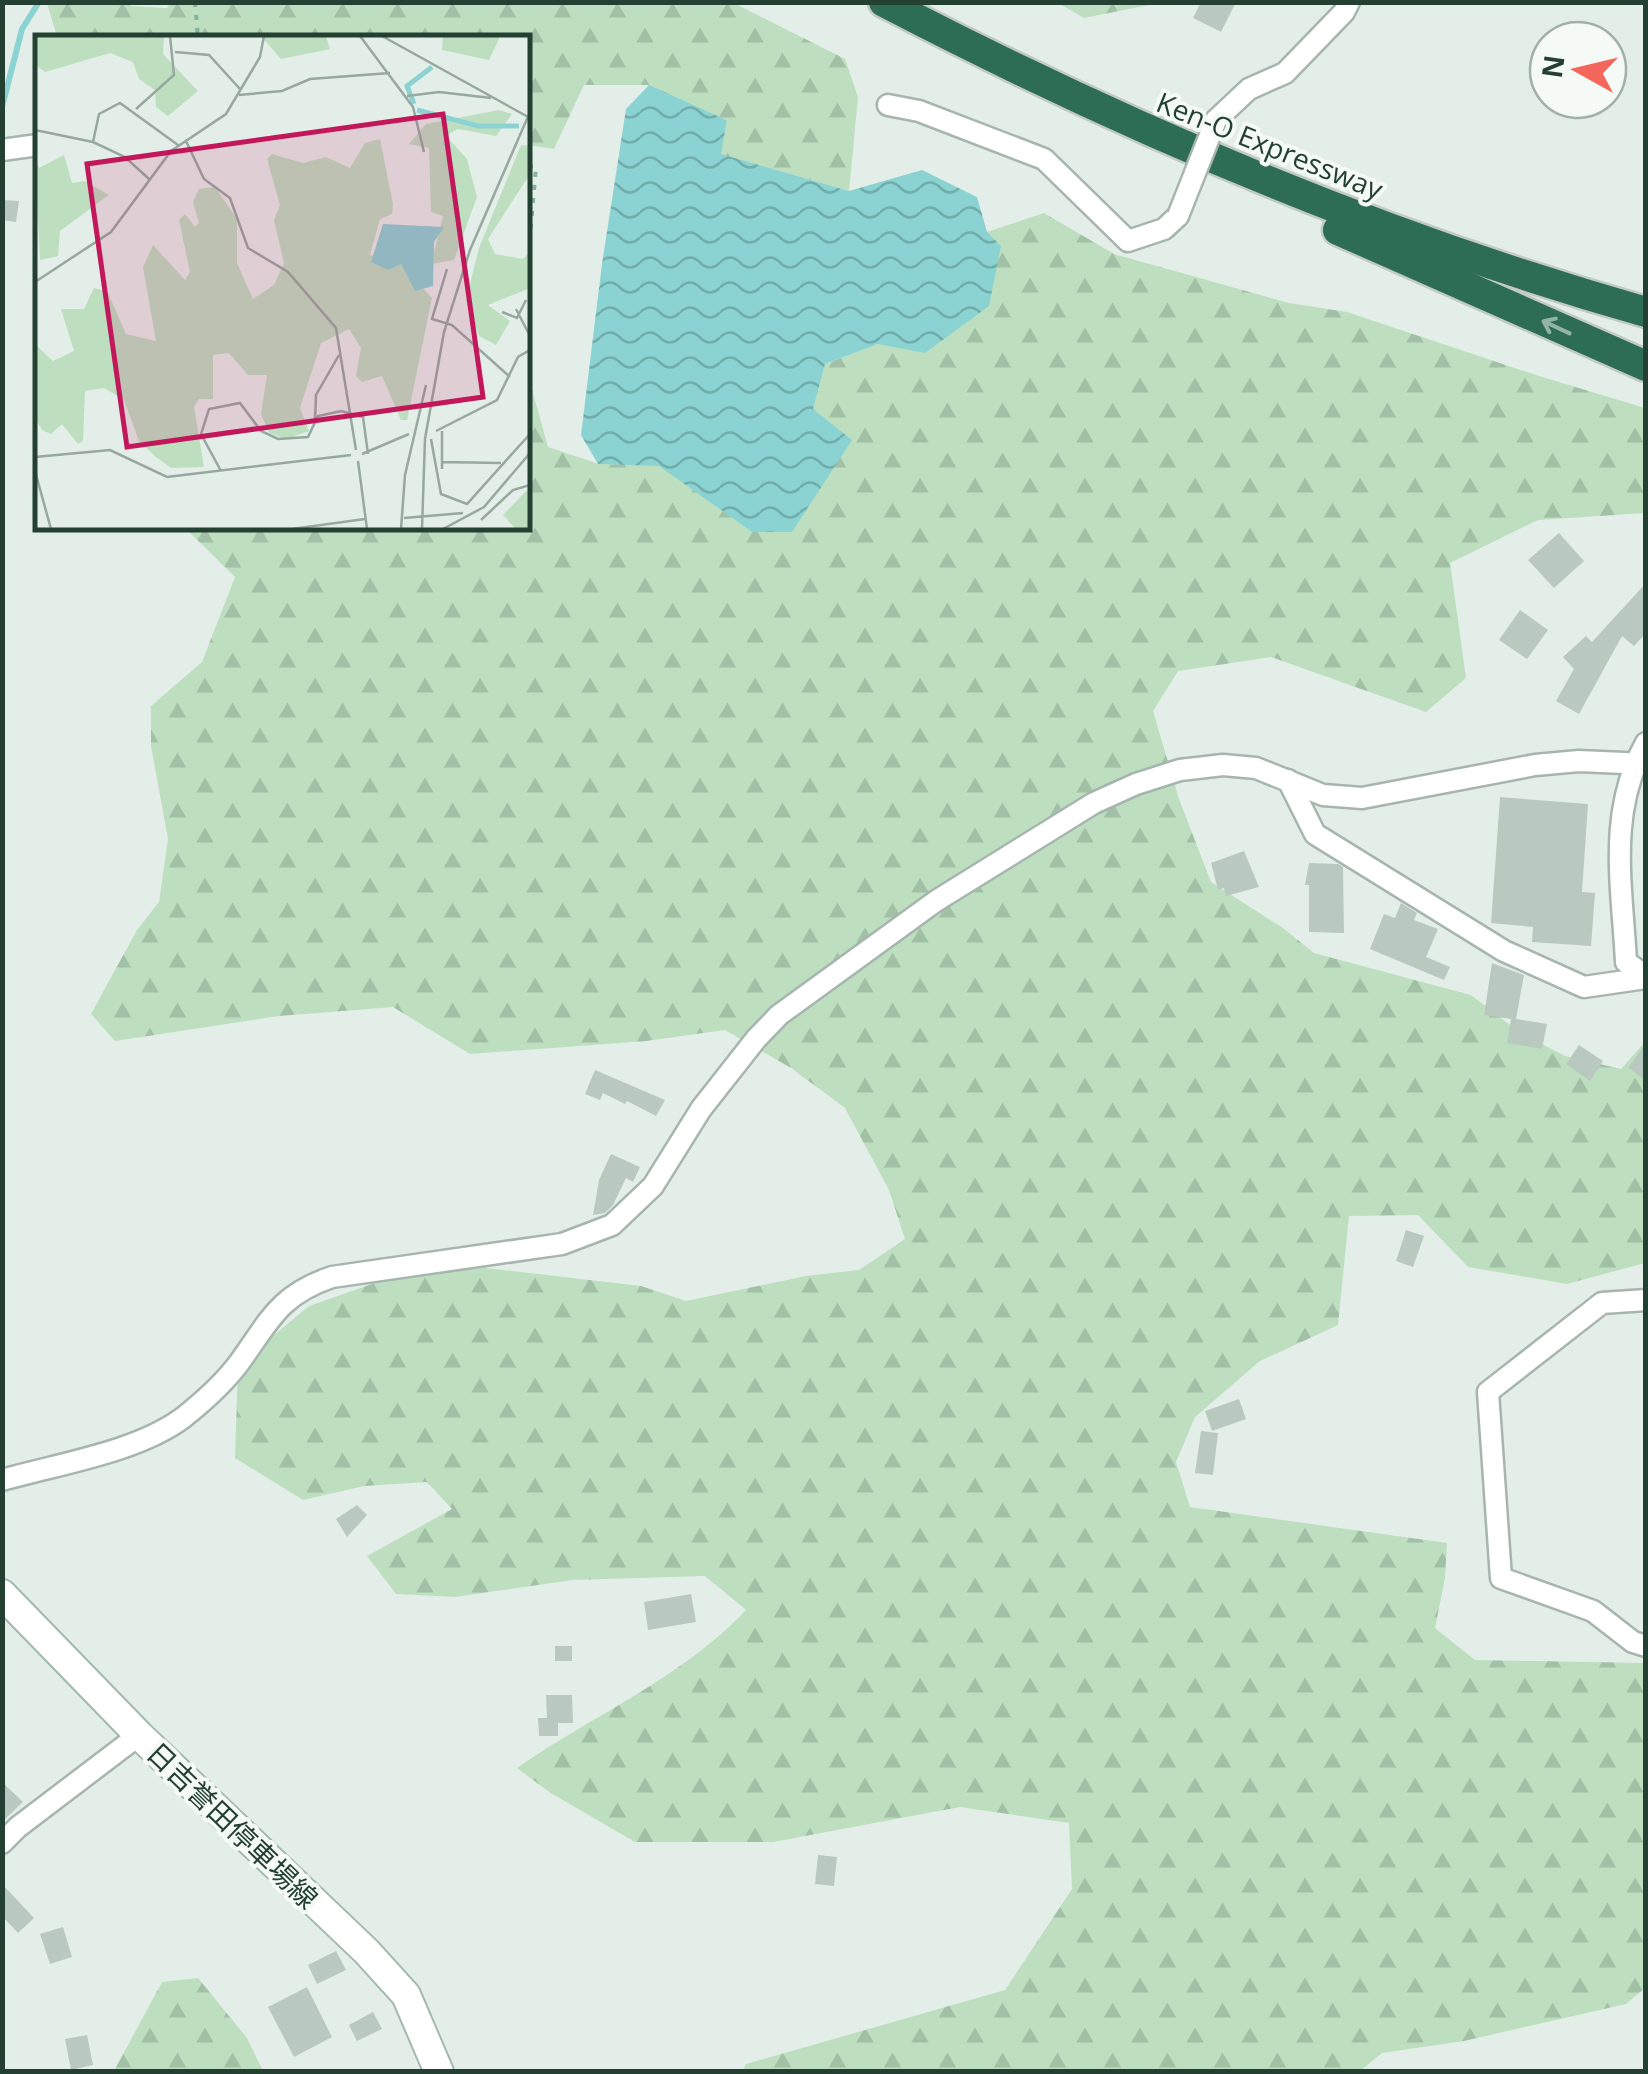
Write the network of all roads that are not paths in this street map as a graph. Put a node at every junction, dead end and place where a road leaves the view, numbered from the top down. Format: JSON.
{"nodes":[{"id":1,"x":884,"y":2,"type":"edge"},
{"id":2,"x":1349,"y":2,"type":"edge"},
{"id":3,"x":1018,"y":72,"type":"junction"},
{"id":4,"x":888,"y":105,"type":"dead end"},
{"id":5,"x":35,"y":145,"type":"edge"},
{"id":6,"x":2,"y":150,"type":"edge"},
{"id":7,"x":1486,"y":262,"type":"junction"},
{"id":8,"x":1646,"y":295,"type":"edge"},
{"id":9,"x":1646,"y":312,"type":"edge"},
{"id":10,"x":1646,"y":366,"type":"edge"},
{"id":11,"x":1646,"y":743,"type":"edge"},
{"id":12,"x":1640,"y":764,"type":"edge"},
{"id":13,"x":1288,"y":780,"type":"junction"},
{"id":14,"x":1646,"y":977,"type":"edge"},
{"id":15,"x":1646,"y":1300,"type":"edge"},
{"id":16,"x":2,"y":1480,"type":"edge"},
{"id":17,"x":2,"y":1594,"type":"edge"},
{"id":18,"x":1646,"y":1646,"type":"edge"},
{"id":19,"x":140,"y":1736,"type":"junction"},
{"id":20,"x":2,"y":1843,"type":"edge"},
{"id":21,"x":439,"y":2072,"type":"edge"}],
"edges":[{"from":1,"to":3,"type":"highway","name":"Ken-O Expressway"},
{"from":2,"to":4,"type":"street","bridge":true},
{"from":3,"to":7,"type":"highway","name":"Ken-O Expressway"},
{"from":10,"to":3,"type":"highway","one_way":true},
{"from":5,"to":6,"type":"street"},
{"from":7,"to":8,"type":"highway"},
{"from":7,"to":9,"type":"highway","name":"Ken-O Expressway"},
{"from":11,"to":12,"type":"street"},
{"from":12,"to":13,"type":"street"},
{"from":12,"to":14,"type":"street"},
{"from":13,"to":14,"type":"street"},
{"from":13,"to":16,"type":"street"},
{"from":15,"to":18,"type":"street"},
{"from":17,"to":19,"type":"main road","name":"日吉誉田停車場線"},
{"from":19,"to":20,"type":"street"},
{"from":19,"to":21,"type":"main road","name":"日吉誉田停車場線"}]}
